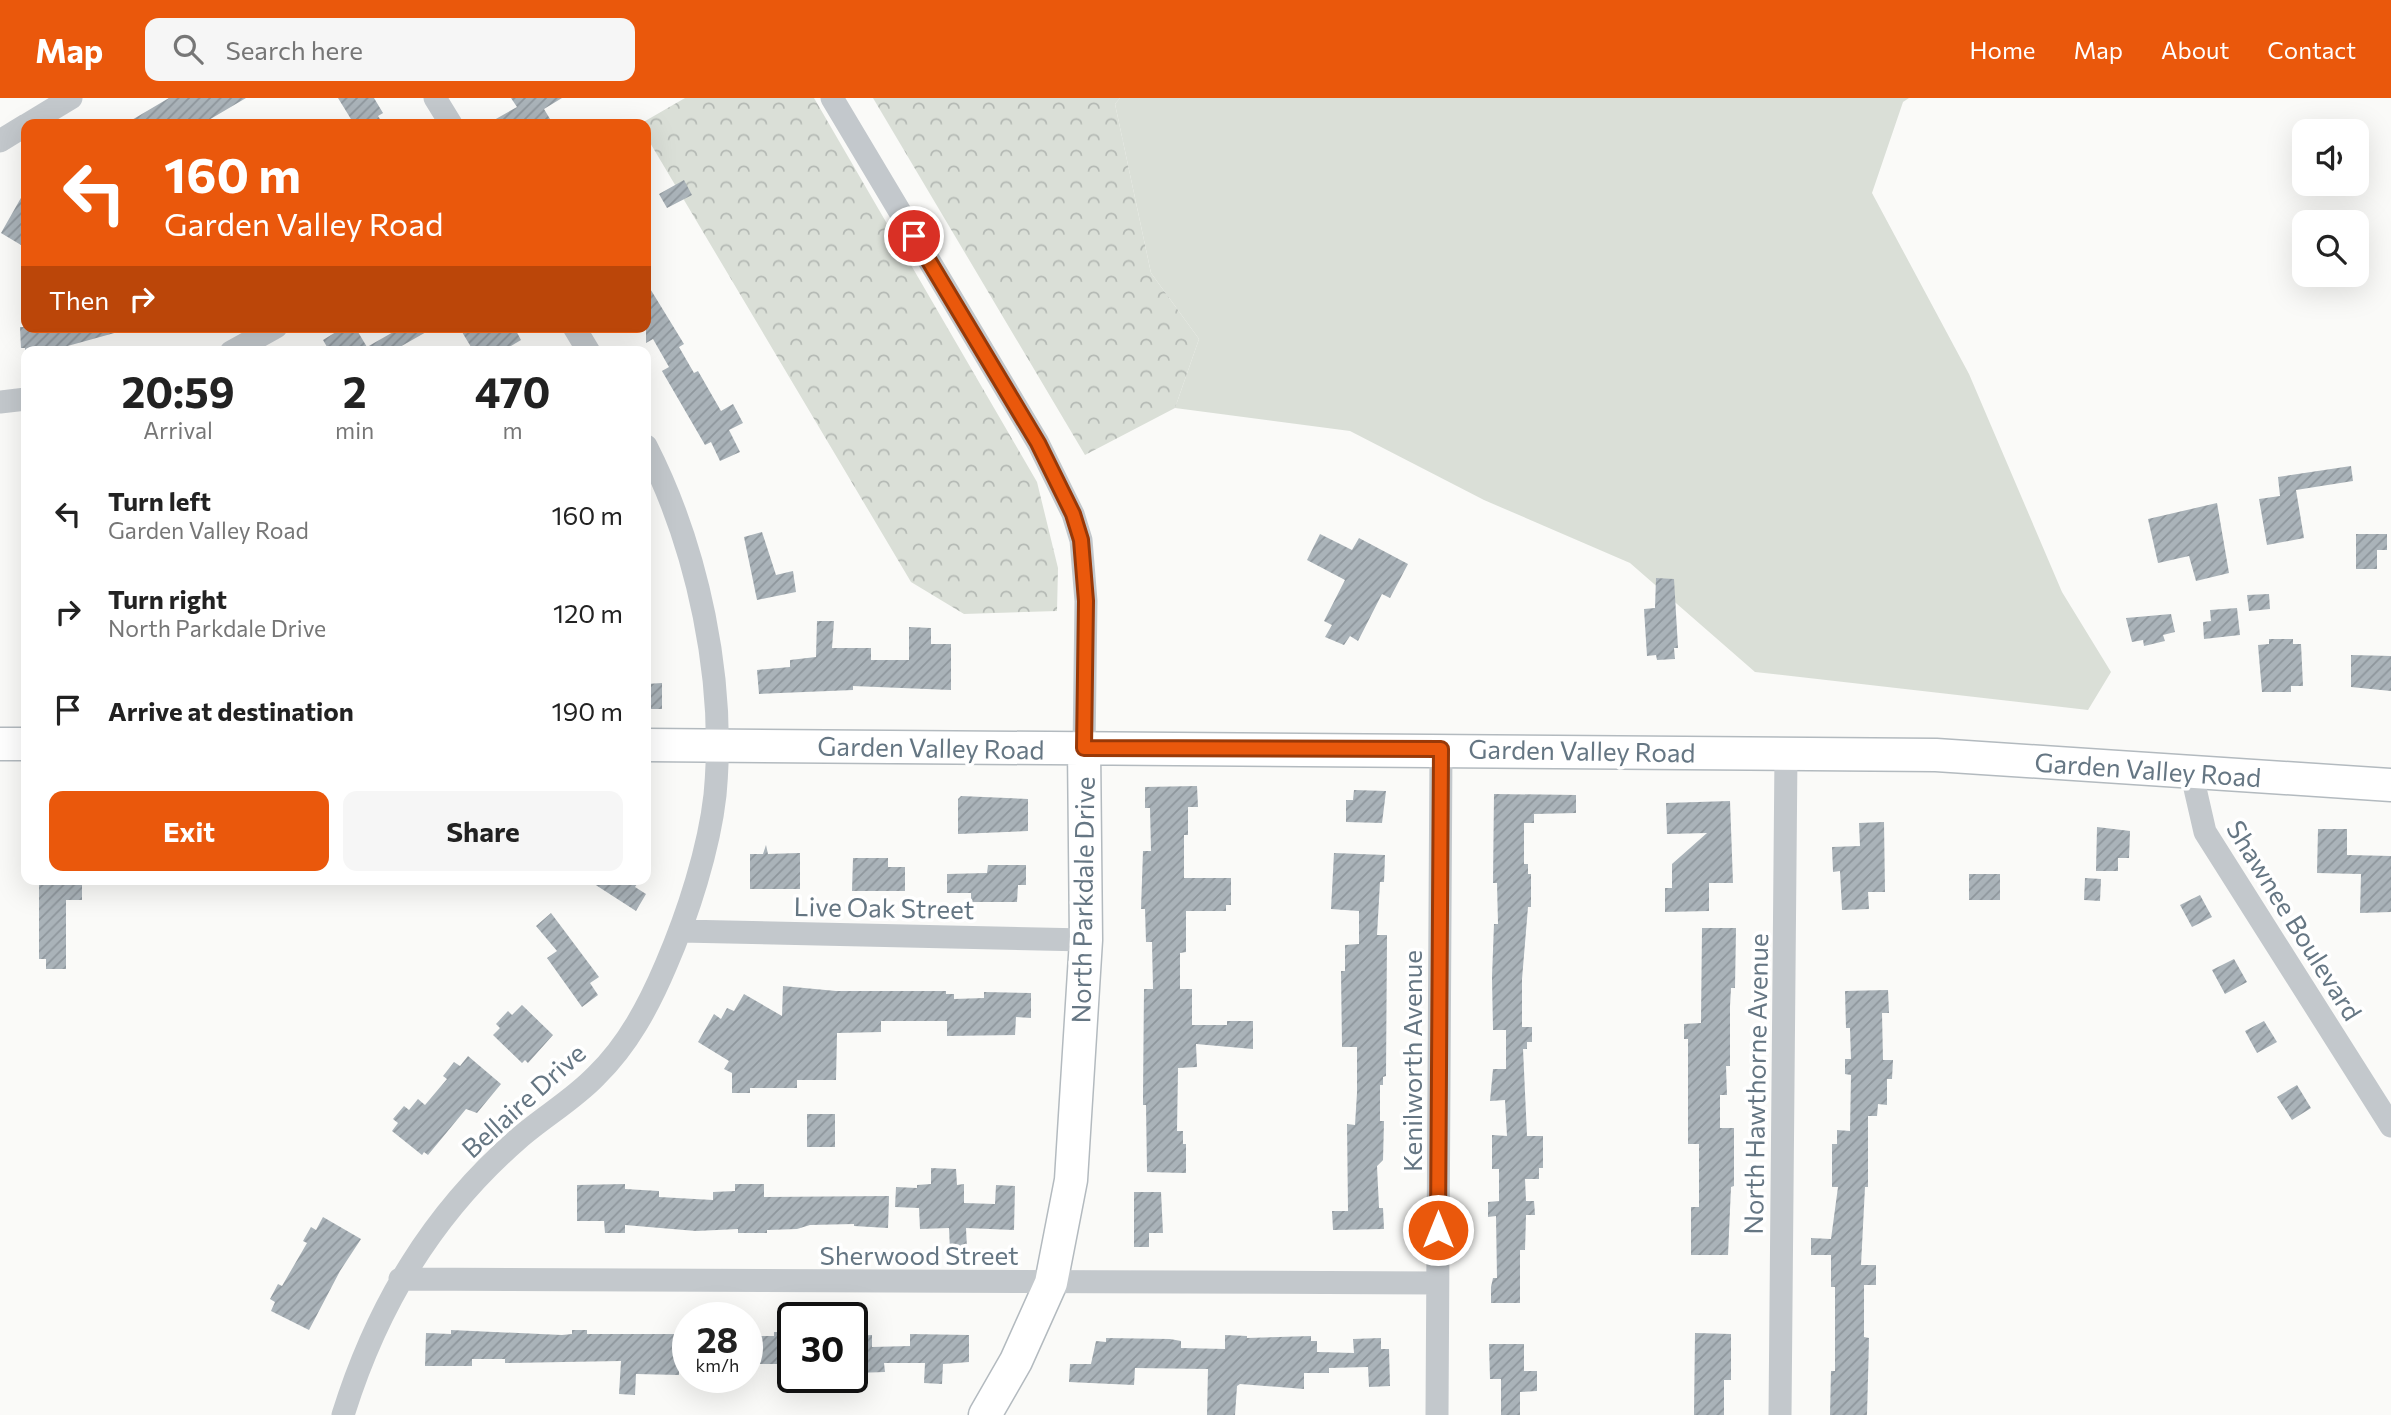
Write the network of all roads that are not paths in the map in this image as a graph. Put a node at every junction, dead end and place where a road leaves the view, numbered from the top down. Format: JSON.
{"nodes":[{"id":1,"x":71,"y":98,"type":"edge"},
{"id":2,"x":435,"y":98,"type":"edge"},
{"id":3,"x":832,"y":98,"type":"edge"},
{"id":4,"x":37,"y":119,"type":"edge"},
{"id":5,"x":448,"y":119,"type":"edge"},
{"id":6,"x":21,"y":129,"type":"edge"},
{"id":7,"x":0,"y":141,"type":"edge"},
{"id":8,"x":21,"y":399,"type":"edge"},
{"id":9,"x":0,"y":401,"type":"edge"},
{"id":10,"x":651,"y":457,"type":"edge"},
{"id":11,"x":0,"y":744,"type":"edge"},
{"id":12,"x":21,"y":744,"type":"edge"},
{"id":13,"x":651,"y":745,"type":"edge"},
{"id":14,"x":717,"y":745,"type":"junction"},
{"id":15,"x":1084,"y":748,"type":"junction"},
{"id":16,"x":1441,"y":749,"type":"junction"},
{"id":17,"x":1786,"y":753,"type":"junction"},
{"id":18,"x":2191,"y":771,"type":"junction"},
{"id":19,"x":2391,"y":785,"type":"edge"},
{"id":20,"x":681,"y":931,"type":"junction"},
{"id":21,"x":1086,"y":940,"type":"junction"},
{"id":22,"x":2391,"y":1126,"type":"edge"},
{"id":23,"x":400,"y":1279,"type":"junction"},
{"id":24,"x":1051,"y":1283,"type":"junction"},
{"id":25,"x":1437,"y":1283,"type":"junction"},
{"id":26,"x":343,"y":1415,"type":"edge"},
{"id":27,"x":985,"y":1415,"type":"edge"},
{"id":28,"x":1437,"y":1415,"type":"edge"},
{"id":29,"x":1780,"y":1415,"type":"edge"}],
"edges":[{"from":1,"to":4,"type":"street"},
{"from":2,"to":5,"type":"street"},
{"from":3,"to":15,"type":"street","name":"North Parkdale Drive"},
{"from":6,"to":7,"type":"street"},
{"from":8,"to":9,"type":"street"},
{"from":10,"to":14,"type":"street","name":"Bellaire Drive"},
{"from":11,"to":12,"type":"street"},
{"from":13,"to":14,"type":"street","name":"Garden Valley Road"},
{"from":14,"to":15,"type":"street","name":"Garden Valley Road"},
{"from":14,"to":20,"type":"street","name":"Bellaire Drive"},
{"from":15,"to":16,"type":"street","name":"Garden Valley Road"},
{"from":15,"to":21,"type":"street","name":"North Parkdale Drive"},
{"from":16,"to":17,"type":"street","name":"Garden Valley Road"},
{"from":16,"to":25,"type":"street","name":"Kenilworth Avenue"},
{"from":17,"to":18,"type":"street","name":"Garden Valley Road"},
{"from":17,"to":29,"type":"street","name":"North Hawthorne Avenue"},
{"from":18,"to":19,"type":"street","name":"Garden Valley Road"},
{"from":18,"to":22,"type":"street","name":"Shawnee Boulevard"},
{"from":20,"to":21,"type":"street","name":"Live Oak Street"},
{"from":20,"to":23,"type":"street","name":"Bellaire Drive"},
{"from":21,"to":24,"type":"street","name":"North Parkdale Drive"},
{"from":23,"to":24,"type":"street","name":"Sherwood Street"},
{"from":23,"to":26,"type":"street","name":"Bellaire Drive"},
{"from":24,"to":25,"type":"street","name":"Sherwood Street"},
{"from":24,"to":27,"type":"street","name":"North Parkdale Drive"},
{"from":25,"to":28,"type":"street","name":"Kenilworth Avenue"}]}
